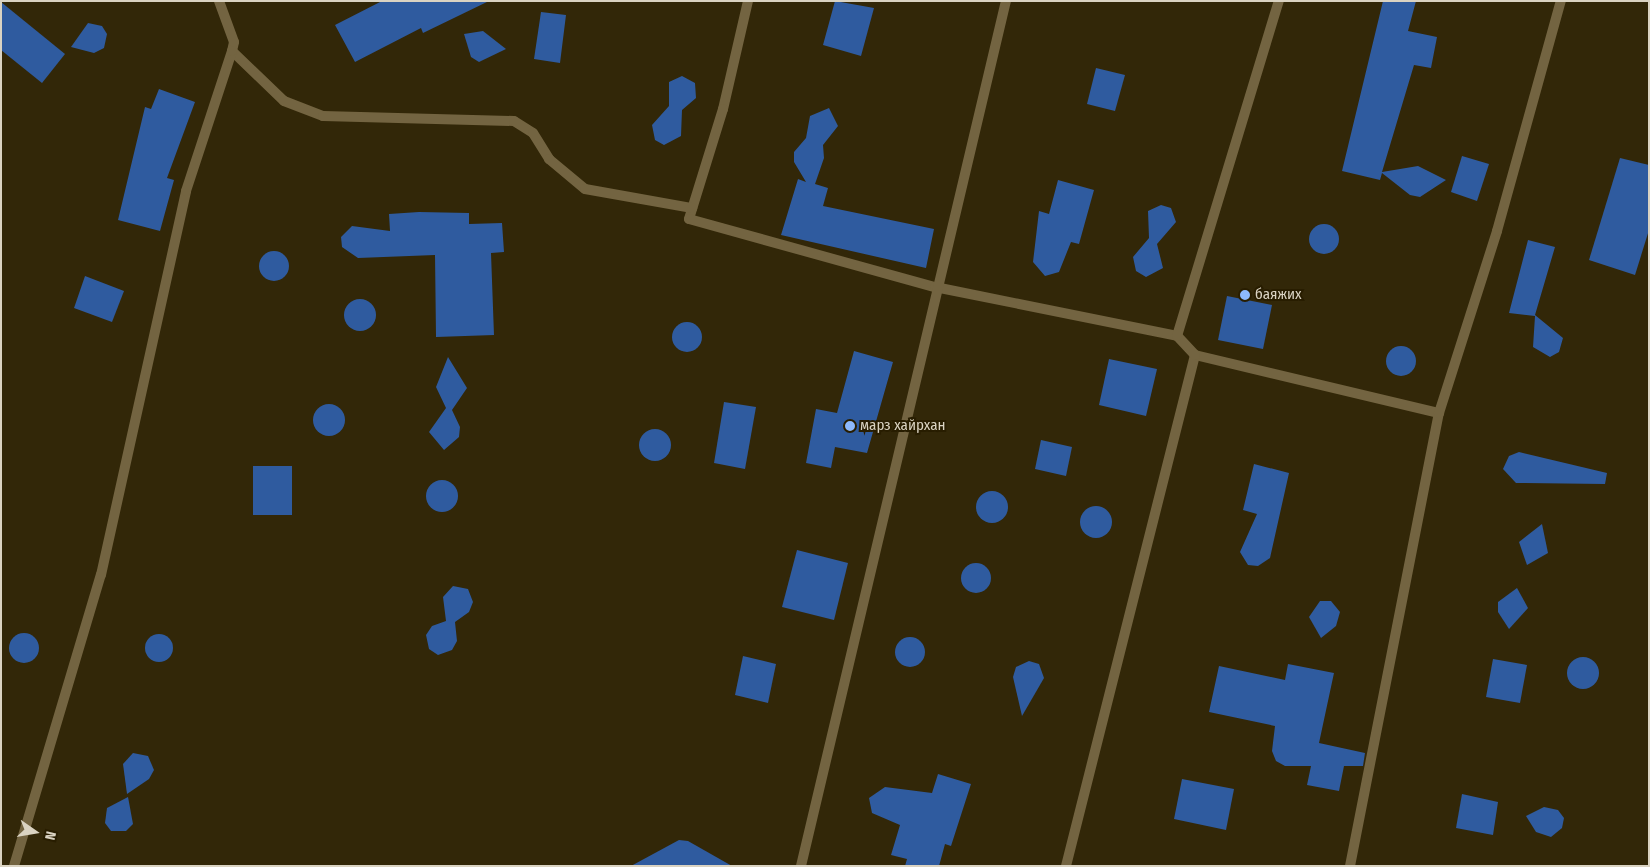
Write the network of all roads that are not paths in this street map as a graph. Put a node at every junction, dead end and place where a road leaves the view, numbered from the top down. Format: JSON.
{"nodes":[{"id":1,"x":219,"y":1,"type":"edge"},
{"id":2,"x":748,"y":1,"type":"edge"},
{"id":3,"x":1006,"y":1,"type":"edge"},
{"id":4,"x":1279,"y":1,"type":"edge"},
{"id":5,"x":1561,"y":1,"type":"edge"},
{"id":6,"x":232,"y":51,"type":"junction"},
{"id":7,"x":692,"y":208,"type":"junction"},
{"id":8,"x":935,"y":287,"type":"junction"},
{"id":9,"x":1178,"y":336,"type":"junction"},
{"id":10,"x":1195,"y":356,"type":"junction"},
{"id":11,"x":1439,"y":413,"type":"junction"},
{"id":12,"x":14,"y":866,"type":"edge"},
{"id":13,"x":801,"y":866,"type":"edge"},
{"id":14,"x":1066,"y":866,"type":"edge"},
{"id":15,"x":1350,"y":866,"type":"edge"}],
"edges":[{"from":1,"to":6,"type":"street"},
{"from":2,"to":7,"type":"street"},
{"from":3,"to":8,"type":"street"},
{"from":4,"to":9,"type":"street"},
{"from":5,"to":11,"type":"street"},
{"from":6,"to":7,"type":"street"},
{"from":6,"to":12,"type":"street"},
{"from":7,"to":8,"type":"street"},
{"from":8,"to":9,"type":"street"},
{"from":8,"to":13,"type":"street"},
{"from":9,"to":10,"type":"street"},
{"from":10,"to":11,"type":"street"},
{"from":10,"to":14,"type":"street"},
{"from":11,"to":15,"type":"street"}]}
